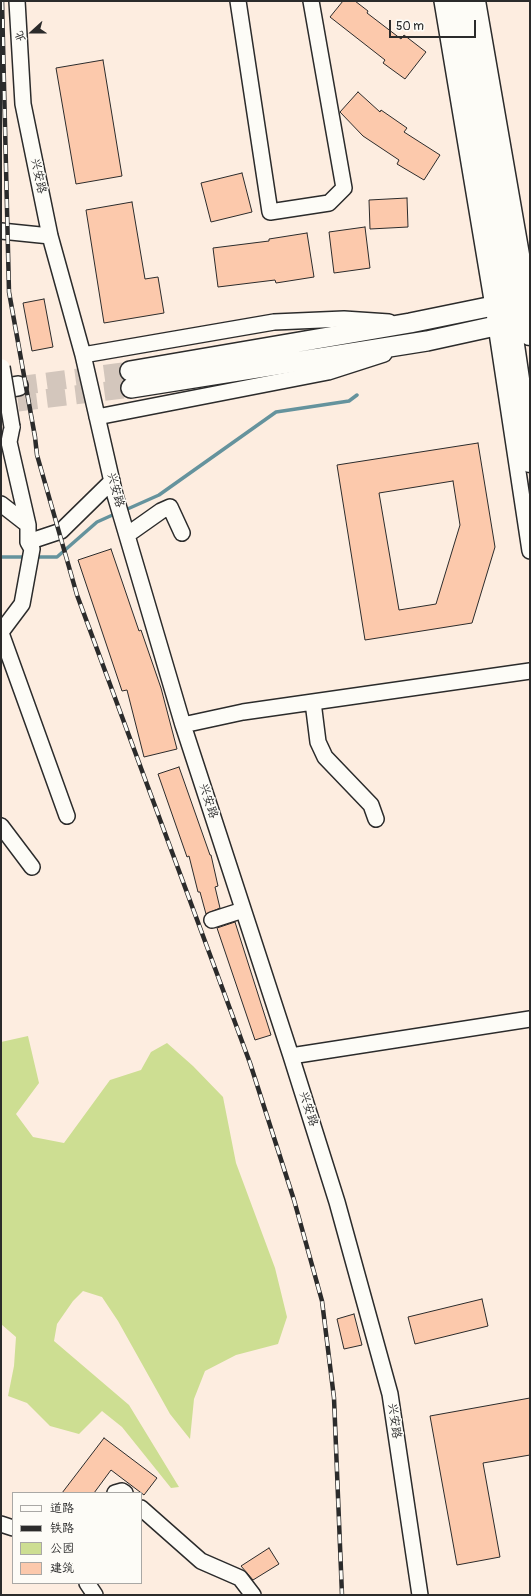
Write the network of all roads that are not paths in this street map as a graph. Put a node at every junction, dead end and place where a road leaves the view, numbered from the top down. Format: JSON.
{"nodes":[{"id":1,"x":17,"y":1,"type":"edge"},
{"id":2,"x":238,"y":1,"type":"edge"},
{"id":3,"x":311,"y":1,"type":"edge"},
{"id":4,"x":442,"y":1,"type":"edge"},
{"id":5,"x":455,"y":1,"type":"edge"},
{"id":6,"x":474,"y":1,"type":"edge"},
{"id":7,"x":1,"y":231,"type":"edge"},
{"id":8,"x":50,"y":236,"type":"junction"},
{"id":9,"x":517,"y":315,"type":"edge"},
{"id":10,"x":410,"y":323,"type":"junction"},
{"id":11,"x":427,"y":341,"type":"junction"},
{"id":12,"x":83,"y":355,"type":"junction"},
{"id":13,"x":1,"y":363,"type":"edge"},
{"id":14,"x":96,"y":417,"type":"junction"},
{"id":15,"x":5,"y":442,"type":"edge"},
{"id":16,"x":530,"y":461,"type":"edge"},
{"id":17,"x":113,"y":488,"type":"junction"},
{"id":18,"x":1,"y":504,"type":"edge"},
{"id":19,"x":28,"y":525,"type":"junction"},
{"id":20,"x":126,"y":532,"type":"junction"},
{"id":21,"x":182,"y":533,"type":"dead end"},
{"id":22,"x":30,"y":551,"type":"junction"},
{"id":23,"x":530,"y":551,"type":"edge"},
{"id":24,"x":1,"y":633,"type":"edge"},
{"id":25,"x":530,"y":671,"type":"edge"},
{"id":26,"x":313,"y":702,"type":"junction"},
{"id":27,"x":183,"y":725,"type":"junction"},
{"id":28,"x":67,"y":816,"type":"dead end"},
{"id":29,"x":376,"y":820,"type":"dead end"},
{"id":30,"x":1,"y":826,"type":"edge"},
{"id":31,"x":32,"y":867,"type":"dead end"},
{"id":32,"x":243,"y":910,"type":"junction"},
{"id":33,"x":212,"y":920,"type":"dead end"},
{"id":34,"x":530,"y":1019,"type":"edge"},
{"id":35,"x":291,"y":1056,"type":"junction"},
{"id":36,"x":142,"y":1509,"type":"edge"},
{"id":37,"x":1,"y":1524,"type":"edge"},
{"id":38,"x":12,"y":1528,"type":"edge"},
{"id":39,"x":88,"y":1584,"type":"edge"},
{"id":40,"x":95,"y":1595,"type":"edge"},
{"id":41,"x":253,"y":1595,"type":"edge"},
{"id":42,"x":420,"y":1595,"type":"edge"}],
"edges":[{"from":1,"to":8,"type":"street","name":"兴安路"},
{"from":2,"to":3,"type":"street"},
{"from":4,"to":9,"type":"street"},
{"from":5,"to":9,"type":"highway"},
{"from":6,"to":9,"type":"highway"},
{"from":7,"to":8,"type":"street"},
{"from":8,"to":12,"type":"street","name":"兴安路"},
{"from":9,"to":10,"type":"main road"},
{"from":9,"to":11,"type":"main road"},
{"from":9,"to":16,"type":"highway"},
{"from":9,"to":23,"type":"street"},
{"from":10,"to":11,"type":"main road"},
{"from":10,"to":12,"type":"street"},
{"from":11,"to":14,"type":"street"},
{"from":12,"to":14,"type":"street","name":"兴安路"},
{"from":13,"to":15,"type":"street","bridge":true},
{"from":14,"to":17,"type":"street","name":"兴安路"},
{"from":15,"to":19,"type":"street"},
{"from":17,"to":20,"type":"street","name":"兴安路"},
{"from":17,"to":22,"type":"street"},
{"from":18,"to":19,"type":"street"},
{"from":19,"to":22,"type":"street"},
{"from":20,"to":21,"type":"street"},
{"from":20,"to":27,"type":"street","name":"兴安路"},
{"from":22,"to":24,"type":"street"},
{"from":24,"to":28,"type":"street"},
{"from":25,"to":26,"type":"street"},
{"from":26,"to":27,"type":"street"},
{"from":26,"to":29,"type":"street"},
{"from":27,"to":32,"type":"street","name":"兴安路"},
{"from":30,"to":31,"type":"street"},
{"from":32,"to":33,"type":"street"},
{"from":32,"to":35,"type":"street","name":"兴安路"},
{"from":34,"to":35,"type":"street"},
{"from":35,"to":42,"type":"street","name":"兴安路"},
{"from":36,"to":41,"type":"street"},
{"from":37,"to":38,"type":"street"},
{"from":39,"to":40,"type":"street"}]}
